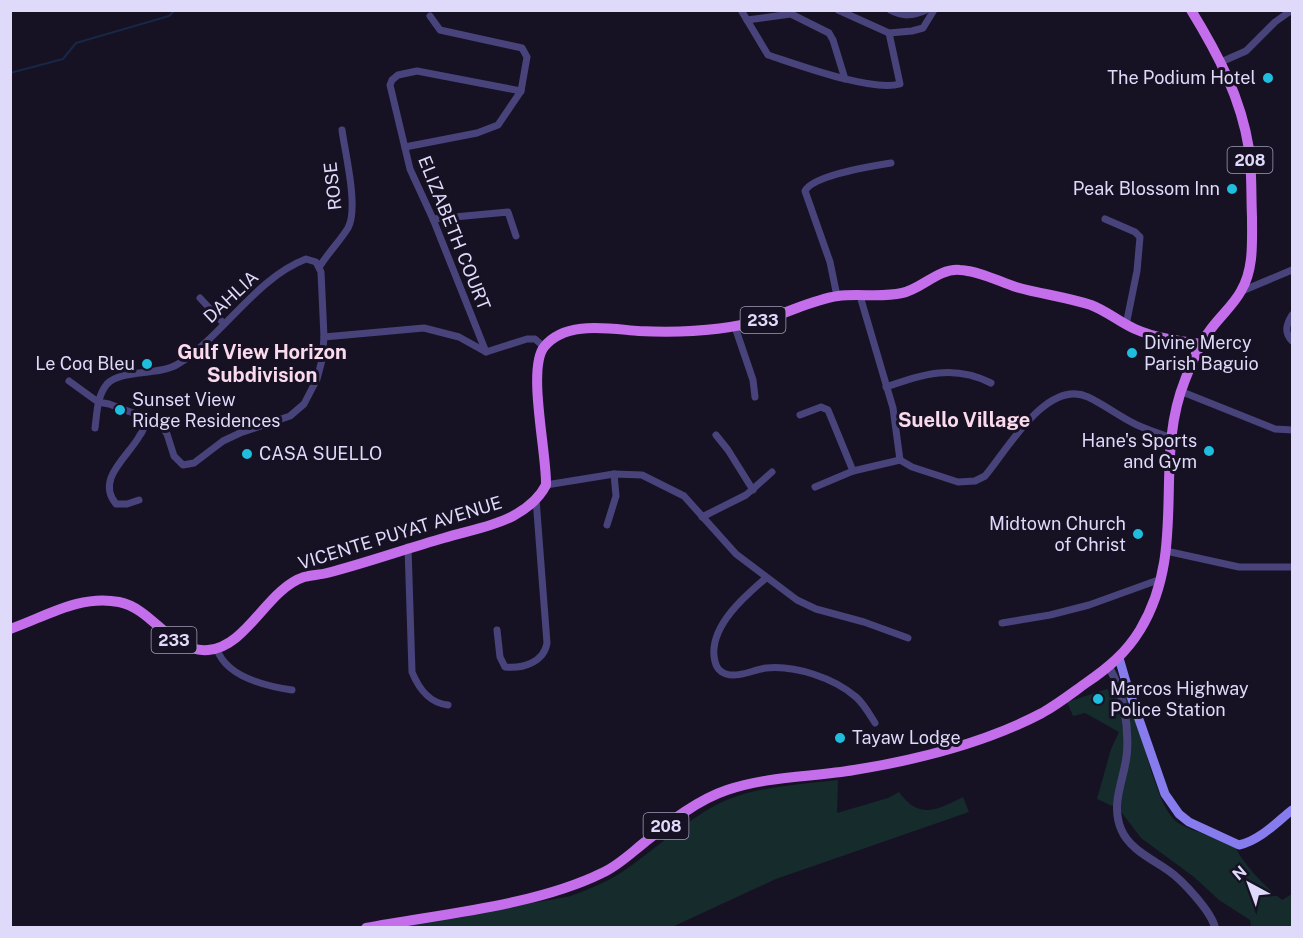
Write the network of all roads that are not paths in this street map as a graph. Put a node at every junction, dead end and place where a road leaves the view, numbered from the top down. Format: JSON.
{"nodes":[{"id":1,"x":741,"y":10,"type":"edge"},
{"id":2,"x":838,"y":10,"type":"edge"},
{"id":3,"x":890,"y":10,"type":"edge"},
{"id":4,"x":926,"y":10,"type":"edge"},
{"id":5,"x":934,"y":10,"type":"edge"},
{"id":6,"x":1191,"y":10,"type":"edge"},
{"id":7,"x":1292,"y":10,"type":"edge"},
{"id":8,"x":430,"y":16,"type":"dead end"},
{"id":9,"x":747,"y":20,"type":"junction"},
{"id":10,"x":889,"y":33,"type":"junction"},
{"id":11,"x":1221,"y":62,"type":"junction"},
{"id":12,"x":845,"y":79,"type":"junction"},
{"id":13,"x":521,"y":91,"type":"junction"},
{"id":14,"x":342,"y":130,"type":"dead end"},
{"id":15,"x":405,"y":147,"type":"junction"},
{"id":16,"x":891,"y":163,"type":"dead end"},
{"id":17,"x":433,"y":219,"type":"junction"},
{"id":18,"x":1105,"y":219,"type":"dead end"},
{"id":19,"x":516,"y":236,"type":"dead end"},
{"id":20,"x":320,"y":266,"type":"junction"},
{"id":21,"x":1293,"y":270,"type":"edge"},
{"id":22,"x":1242,"y":291,"type":"junction"},
{"id":23,"x":837,"y":296,"type":"junction"},
{"id":24,"x":860,"y":296,"type":"junction"},
{"id":25,"x":200,"y":298,"type":"dead end"},
{"id":26,"x":1293,"y":315,"type":"edge"},
{"id":27,"x":224,"y":324,"type":"junction"},
{"id":28,"x":1126,"y":325,"type":"junction"},
{"id":29,"x":735,"y":327,"type":"junction"},
{"id":30,"x":324,"y":337,"type":"junction"},
{"id":31,"x":1293,"y":341,"type":"edge"},
{"id":32,"x":1201,"y":344,"type":"junction"},
{"id":33,"x":544,"y":347,"type":"junction"},
{"id":34,"x":486,"y":352,"type":"junction"},
{"id":35,"x":69,"y":381,"type":"dead end"},
{"id":36,"x":990,"y":383,"type":"dead end"},
{"id":37,"x":886,"y":387,"type":"junction"},
{"id":38,"x":1180,"y":392,"type":"junction"},
{"id":39,"x":755,"y":397,"type":"dead end"},
{"id":40,"x":98,"y":402,"type":"junction"},
{"id":41,"x":800,"y":415,"type":"dead end"},
{"id":42,"x":147,"y":418,"type":"junction"},
{"id":43,"x":95,"y":428,"type":"dead end"},
{"id":44,"x":1293,"y":430,"type":"edge"},
{"id":45,"x":716,"y":435,"type":"dead end"},
{"id":46,"x":1172,"y":438,"type":"junction"},
{"id":47,"x":900,"y":460,"type":"junction"},
{"id":48,"x":853,"y":471,"type":"junction"},
{"id":49,"x":772,"y":472,"type":"dead end"},
{"id":50,"x":614,"y":474,"type":"junction"},
{"id":51,"x":546,"y":486,"type":"junction"},
{"id":52,"x":815,"y":488,"type":"dead end"},
{"id":53,"x":753,"y":490,"type":"junction"},
{"id":54,"x":536,"y":499,"type":"junction"},
{"id":55,"x":140,"y":500,"type":"dead end"},
{"id":56,"x":702,"y":517,"type":"junction"},
{"id":57,"x":607,"y":525,"type":"dead end"},
{"id":58,"x":408,"y":548,"type":"junction"},
{"id":59,"x":1166,"y":551,"type":"junction"},
{"id":60,"x":1293,"y":567,"type":"edge"},
{"id":61,"x":766,"y":578,"type":"junction"},
{"id":62,"x":1162,"y":579,"type":"junction"},
{"id":63,"x":1002,"y":622,"type":"dead end"},
{"id":64,"x":10,"y":629,"type":"edge"},
{"id":65,"x":497,"y":630,"type":"dead end"},
{"id":66,"x":908,"y":638,"type":"dead end"},
{"id":67,"x":217,"y":649,"type":"junction"},
{"id":68,"x":1119,"y":658,"type":"junction"},
{"id":69,"x":1109,"y":668,"type":"junction"},
{"id":70,"x":291,"y":690,"type":"dead end"},
{"id":71,"x":448,"y":705,"type":"dead end"},
{"id":72,"x":875,"y":723,"type":"dead end"},
{"id":73,"x":1293,"y":810,"type":"edge"},
{"id":74,"x":366,"y":927,"type":"edge"},
{"id":75,"x":1215,"y":927,"type":"edge"}],
"edges":[{"from":1,"to":9,"type":"street"},
{"from":2,"to":10,"type":"street"},
{"from":3,"to":4,"type":"street"},
{"from":5,"to":10,"type":"street"},
{"from":6,"to":11,"type":"main road","number":"208"},
{"from":7,"to":11,"type":"street"},
{"from":8,"to":13,"type":"street"},
{"from":9,"to":12,"type":"street"},
{"from":9,"to":12,"type":"street"},
{"from":10,"to":12,"type":"street"},
{"from":11,"to":22,"type":"main road","number":"208"},
{"from":13,"to":15,"type":"street","name":"ELIZABETH COURT"},
{"from":13,"to":15,"type":"street"},
{"from":14,"to":20,"type":"street","name":"ROSE"},
{"from":15,"to":17,"type":"street","name":"ELIZABETH COURT"},
{"from":16,"to":23,"type":"street"},
{"from":17,"to":19,"type":"street"},
{"from":17,"to":34,"type":"street","name":"ELIZABETH COURT"},
{"from":18,"to":28,"type":"street"},
{"from":20,"to":27,"type":"street","name":"DAHLIA"},
{"from":20,"to":30,"type":"street"},
{"from":21,"to":22,"type":"street"},
{"from":22,"to":32,"type":"main road","number":"208"},
{"from":23,"to":24,"type":"main road","number":"233"},
{"from":23,"to":29,"type":"main road","number":"233"},
{"from":24,"to":28,"type":"main road","number":"233"},
{"from":24,"to":37,"type":"street"},
{"from":25,"to":27,"type":"street"},
{"from":26,"to":31,"type":"street"},
{"from":27,"to":40,"type":"street","name":"DAHLIA"},
{"from":28,"to":32,"type":"main road","number":"233"},
{"from":29,"to":33,"type":"main road","number":"233"},
{"from":29,"to":39,"type":"street"},
{"from":30,"to":34,"type":"street"},
{"from":30,"to":42,"type":"street"},
{"from":32,"to":38,"type":"main road","number":"208"},
{"from":33,"to":34,"type":"street"},
{"from":33,"to":51,"type":"main road"},
{"from":35,"to":40,"type":"street"},
{"from":36,"to":37,"type":"street"},
{"from":37,"to":47,"type":"street"},
{"from":38,"to":44,"type":"street"},
{"from":38,"to":46,"type":"main road","number":"208"},
{"from":40,"to":42,"type":"street"},
{"from":40,"to":43,"type":"street"},
{"from":41,"to":48,"type":"street"},
{"from":42,"to":55,"type":"street"},
{"from":45,"to":53,"type":"street"},
{"from":46,"to":47,"type":"street"},
{"from":46,"to":59,"type":"main road","number":"208"},
{"from":47,"to":48,"type":"street"},
{"from":48,"to":52,"type":"street"},
{"from":49,"to":53,"type":"street"},
{"from":50,"to":51,"type":"street"},
{"from":50,"to":56,"type":"street"},
{"from":50,"to":57,"type":"street"},
{"from":51,"to":54,"type":"main road","name":"VICENTE PUYAT AVENUE","number":"233"},
{"from":53,"to":56,"type":"street"},
{"from":54,"to":58,"type":"main road","name":"VICENTE PUYAT AVENUE","number":"233"},
{"from":54,"to":65,"type":"street"},
{"from":56,"to":61,"type":"street"},
{"from":58,"to":67,"type":"main road","name":"VICENTE PUYAT AVENUE","number":"233"},
{"from":58,"to":71,"type":"street"},
{"from":59,"to":60,"type":"street"},
{"from":59,"to":62,"type":"main road","number":"208"},
{"from":61,"to":66,"type":"street"},
{"from":61,"to":72,"type":"street"},
{"from":62,"to":63,"type":"street"},
{"from":62,"to":68,"type":"main road","number":"208"},
{"from":64,"to":67,"type":"main road","number":"233"},
{"from":67,"to":70,"type":"street"},
{"from":68,"to":69,"type":"main road","number":"208"},
{"from":68,"to":73,"type":"main road"},
{"from":69,"to":74,"type":"main road","number":"208"},
{"from":69,"to":75,"type":"street"}]}
